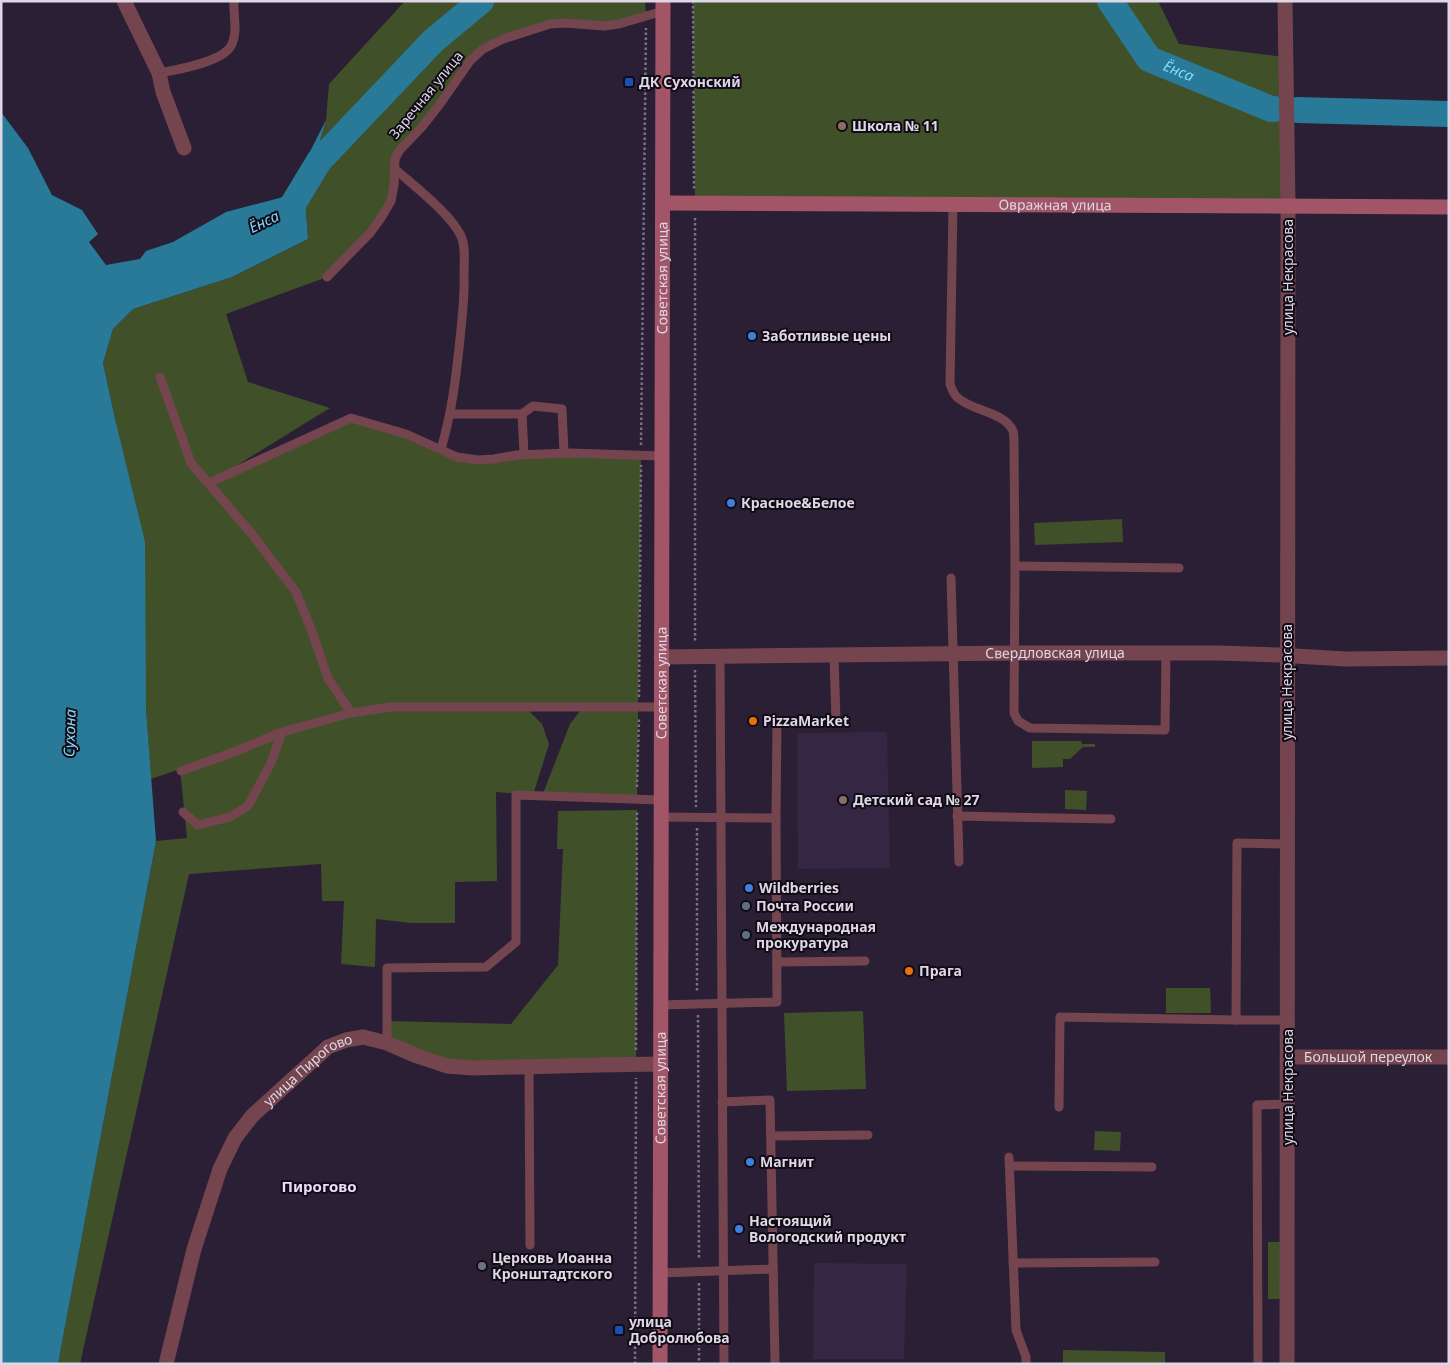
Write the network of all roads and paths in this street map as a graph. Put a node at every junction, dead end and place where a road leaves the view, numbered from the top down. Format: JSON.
{"nodes":[{"id":1,"x":124,"y":1,"type":"edge"},
{"id":2,"x":234,"y":1,"type":"edge"},
{"id":3,"x":693,"y":1,"type":"edge"},
{"id":4,"x":1285,"y":1,"type":"edge"},
{"id":5,"x":663,"y":6,"type":"edge"},
{"id":6,"x":646,"y":16,"type":"junction"},
{"id":7,"x":159,"y":73,"type":"junction"},
{"id":8,"x":184,"y":148,"type":"dead end"},
{"id":9,"x":394,"y":168,"type":"junction"},
{"id":10,"x":663,"y":203,"type":"junction"},
{"id":11,"x":695,"y":203,"type":"junction"},
{"id":12,"x":953,"y":205,"type":"junction"},
{"id":13,"x":1288,"y":206,"type":"junction"},
{"id":14,"x":1449,"y":207,"type":"edge"},
{"id":15,"x":327,"y":277,"type":"dead end"},
{"id":16,"x":160,"y":377,"type":"dead end"},
{"id":17,"x":450,"y":414,"type":"junction"},
{"id":18,"x":522,"y":414,"type":"junction"},
{"id":19,"x":441,"y":449,"type":"junction"},
{"id":20,"x":564,"y":453,"type":"junction"},
{"id":21,"x":524,"y":454,"type":"junction"},
{"id":22,"x":641,"y":455,"type":"junction"},
{"id":23,"x":662,"y":456,"type":"junction"},
{"id":24,"x":208,"y":483,"type":"junction"},
{"id":25,"x":1016,"y":566,"type":"junction"},
{"id":26,"x":1178,"y":568,"type":"dead end"},
{"id":27,"x":951,"y":578,"type":"dead end"},
{"id":28,"x":1015,"y":653,"type":"junction"},
{"id":29,"x":1166,"y":653,"type":"junction"},
{"id":30,"x":952,"y":654,"type":"junction"},
{"id":31,"x":834,"y":655,"type":"junction"},
{"id":32,"x":1287,"y":655,"type":"junction"},
{"id":33,"x":695,"y":656,"type":"junction"},
{"id":34,"x":720,"y":656,"type":"junction"},
{"id":35,"x":661,"y":657,"type":"junction"},
{"id":36,"x":1449,"y":658,"type":"edge"},
{"id":37,"x":639,"y":707,"type":"junction"},
{"id":38,"x":661,"y":707,"type":"junction"},
{"id":39,"x":351,"y":713,"type":"junction"},
{"id":40,"x":282,"y":732,"type":"junction"},
{"id":41,"x":181,"y":771,"type":"dead end"},
{"id":42,"x":637,"y":799,"type":"junction"},
{"id":43,"x":660,"y":800,"type":"junction"},
{"id":44,"x":183,"y":812,"type":"dead end"},
{"id":45,"x":958,"y":816,"type":"junction"},
{"id":46,"x":660,"y":817,"type":"junction"},
{"id":47,"x":697,"y":817,"type":"junction"},
{"id":48,"x":721,"y":817,"type":"junction"},
{"id":49,"x":776,"y":818,"type":"junction"},
{"id":50,"x":1111,"y":819,"type":"dead end"},
{"id":51,"x":1288,"y":844,"type":"junction"},
{"id":52,"x":959,"y":862,"type":"dead end"},
{"id":53,"x":865,"y":961,"type":"dead end"},
{"id":54,"x":777,"y":962,"type":"junction"},
{"id":55,"x":698,"y":994,"type":"dead end"},
{"id":56,"x":722,"y":1003,"type":"junction"},
{"id":57,"x":660,"y":1005,"type":"junction"},
{"id":58,"x":698,"y":1014,"type":"dead end"},
{"id":59,"x":1236,"y":1020,"type":"junction"},
{"id":60,"x":1288,"y":1020,"type":"junction"},
{"id":61,"x":387,"y":1043,"type":"junction"},
{"id":62,"x":1288,"y":1057,"type":"junction"},
{"id":63,"x":1449,"y":1057,"type":"edge"},
{"id":64,"x":636,"y":1064,"type":"junction"},
{"id":65,"x":660,"y":1064,"type":"junction"},
{"id":66,"x":529,"y":1067,"type":"junction"},
{"id":67,"x":722,"y":1102,"type":"junction"},
{"id":68,"x":1288,"y":1104,"type":"junction"},
{"id":69,"x":1059,"y":1107,"type":"dead end"},
{"id":70,"x":868,"y":1135,"type":"dead end"},
{"id":71,"x":770,"y":1136,"type":"junction"},
{"id":72,"x":1152,"y":1168,"type":"dead end"},
{"id":73,"x":530,"y":1245,"type":"dead end"},
{"id":74,"x":1155,"y":1262,"type":"dead end"},
{"id":75,"x":1013,"y":1263,"type":"junction"},
{"id":76,"x":773,"y":1269,"type":"junction"},
{"id":77,"x":723,"y":1271,"type":"junction"},
{"id":78,"x":699,"y":1272,"type":"junction"},
{"id":79,"x":660,"y":1273,"type":"junction"},
{"id":80,"x":166,"y":1364,"type":"edge"},
{"id":81,"x":636,"y":1364,"type":"edge"},
{"id":82,"x":660,"y":1364,"type":"edge"},
{"id":83,"x":699,"y":1364,"type":"edge"},
{"id":84,"x":724,"y":1364,"type":"edge"},
{"id":85,"x":775,"y":1364,"type":"edge"},
{"id":86,"x":1026,"y":1364,"type":"edge"},
{"id":87,"x":1258,"y":1364,"type":"edge"},
{"id":88,"x":1287,"y":1364,"type":"edge"}],
"edges":[{"from":1,"to":7,"type":"street"},
{"from":2,"to":7,"type":"lane"},
{"from":3,"to":11,"type":"path"},
{"from":4,"to":13,"type":"street","name":"улица Некрасова"},
{"from":5,"to":6,"type":"lane","name":"Заречная улица"},
{"from":5,"to":10,"type":"main road","name":"Советская улица"},
{"from":6,"to":9,"type":"lane","name":"Заречная улица"},
{"from":6,"to":22,"type":"path"},
{"from":7,"to":8,"type":"street"},
{"from":9,"to":15,"type":"lane","name":"Заречная улица"},
{"from":9,"to":17,"type":"lane"},
{"from":10,"to":11,"type":"main road","name":"Овражная улица"},
{"from":10,"to":23,"type":"main road","name":"Советская улица"},
{"from":11,"to":12,"type":"main road","name":"Овражная улица"},
{"from":11,"to":33,"type":"path"},
{"from":12,"to":13,"type":"main road","name":"Овражная улица"},
{"from":12,"to":25,"type":"lane"},
{"from":13,"to":14,"type":"main road","name":"Овражная улица"},
{"from":13,"to":32,"type":"street","name":"улица Некрасова"},
{"from":16,"to":24,"type":"lane"},
{"from":17,"to":18,"type":"lane"},
{"from":17,"to":19,"type":"lane"},
{"from":18,"to":20,"type":"lane"},
{"from":18,"to":21,"type":"lane"},
{"from":19,"to":21,"type":"lane"},
{"from":19,"to":24,"type":"lane"},
{"from":20,"to":21,"type":"lane"},
{"from":20,"to":22,"type":"lane"},
{"from":22,"to":23,"type":"lane"},
{"from":22,"to":37,"type":"path"},
{"from":23,"to":35,"type":"main road","name":"Советская улица"},
{"from":24,"to":39,"type":"lane"},
{"from":25,"to":26,"type":"lane"},
{"from":25,"to":28,"type":"lane"},
{"from":27,"to":30,"type":"lane"},
{"from":28,"to":29,"type":"street","name":"Свердловская улица"},
{"from":28,"to":29,"type":"lane"},
{"from":28,"to":30,"type":"street","name":"Свердловская улица"},
{"from":29,"to":32,"type":"street","name":"Свердловская улица"},
{"from":30,"to":31,"type":"street","name":"Свердловская улица"},
{"from":30,"to":45,"type":"lane"},
{"from":31,"to":34,"type":"street","name":"Свердловская улица"},
{"from":31,"to":49,"type":"lane"},
{"from":32,"to":36,"type":"street","name":"Свердловская улица"},
{"from":32,"to":51,"type":"street","name":"улица Некрасова"},
{"from":33,"to":34,"type":"street","name":"Свердловская улица"},
{"from":33,"to":35,"type":"street","name":"Свердловская улица"},
{"from":33,"to":47,"type":"path"},
{"from":34,"to":48,"type":"lane"},
{"from":35,"to":38,"type":"main road","name":"Советская улица"},
{"from":37,"to":38,"type":"lane"},
{"from":37,"to":39,"type":"lane"},
{"from":37,"to":42,"type":"path"},
{"from":38,"to":43,"type":"main road","name":"Советская улица"},
{"from":39,"to":40,"type":"lane"},
{"from":40,"to":41,"type":"lane"},
{"from":40,"to":44,"type":"lane"},
{"from":42,"to":43,"type":"lane"},
{"from":42,"to":61,"type":"lane"},
{"from":42,"to":64,"type":"path"},
{"from":43,"to":46,"type":"main road","name":"Советская улица"},
{"from":45,"to":50,"type":"lane"},
{"from":45,"to":52,"type":"lane"},
{"from":46,"to":47,"type":"lane"},
{"from":46,"to":57,"type":"main road","name":"Советская улица"},
{"from":47,"to":48,"type":"lane"},
{"from":47,"to":55,"type":"path"},
{"from":48,"to":49,"type":"lane"},
{"from":48,"to":56,"type":"lane"},
{"from":49,"to":54,"type":"lane"},
{"from":51,"to":59,"type":"lane"},
{"from":51,"to":60,"type":"street","name":"улица Некрасова"},
{"from":53,"to":54,"type":"lane"},
{"from":54,"to":56,"type":"lane"},
{"from":56,"to":57,"type":"lane"},
{"from":56,"to":67,"type":"lane"},
{"from":57,"to":65,"type":"main road","name":"Советская улица"},
{"from":58,"to":78,"type":"path"},
{"from":59,"to":60,"type":"lane"},
{"from":59,"to":69,"type":"lane"},
{"from":60,"to":62,"type":"street","name":"улица Некрасова"},
{"from":61,"to":66,"type":"street","name":"улица Пирогово"},
{"from":61,"to":80,"type":"street","name":"улица Пирогово"},
{"from":62,"to":63,"type":"street","name":"Большой переулок"},
{"from":62,"to":68,"type":"street","name":"улица Некрасова"},
{"from":64,"to":65,"type":"street","name":"улица Пирогово"},
{"from":64,"to":66,"type":"street","name":"улица Пирогово"},
{"from":64,"to":81,"type":"path"},
{"from":65,"to":79,"type":"main road","name":"Советская улица"},
{"from":66,"to":73,"type":"lane"},
{"from":67,"to":71,"type":"lane"},
{"from":67,"to":77,"type":"lane"},
{"from":68,"to":87,"type":"lane"},
{"from":68,"to":88,"type":"street","name":"улица Некрасова"},
{"from":70,"to":71,"type":"lane"},
{"from":71,"to":76,"type":"lane"},
{"from":72,"to":75,"type":"lane"},
{"from":74,"to":75,"type":"lane"},
{"from":75,"to":86,"type":"lane"},
{"from":76,"to":77,"type":"lane"},
{"from":76,"to":85,"type":"lane"},
{"from":77,"to":78,"type":"lane"},
{"from":77,"to":84,"type":"lane"},
{"from":78,"to":79,"type":"lane"},
{"from":78,"to":83,"type":"path"},
{"from":79,"to":82,"type":"main road","name":"Советская улица"}]}
